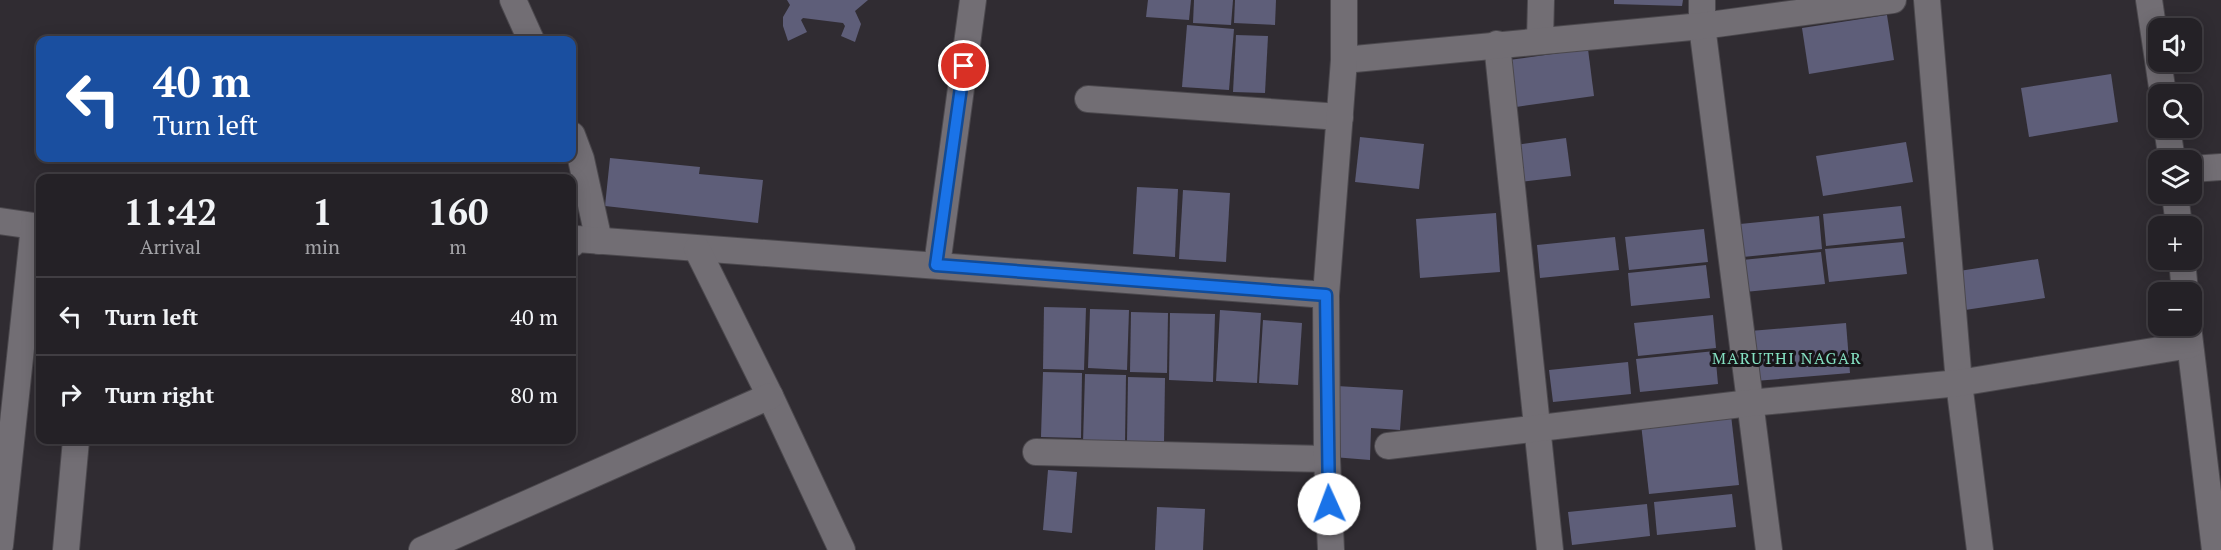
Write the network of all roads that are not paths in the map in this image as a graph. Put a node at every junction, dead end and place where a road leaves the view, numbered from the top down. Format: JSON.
{"nodes":[{"id":1,"x":513,"y":0,"type":"edge"},
{"id":2,"x":973,"y":0,"type":"edge"},
{"id":3,"x":1344,"y":0,"type":"edge"},
{"id":4,"x":1541,"y":0,"type":"edge"},
{"id":5,"x":1702,"y":0,"type":"edge"},
{"id":6,"x":1893,"y":0,"type":"edge"},
{"id":7,"x":1927,"y":0,"type":"edge"},
{"id":8,"x":2149,"y":0,"type":"edge"},
{"id":9,"x":1702,"y":26,"type":"junction"},
{"id":10,"x":529,"y":36,"type":"edge"},
{"id":11,"x":1540,"y":40,"type":"junction"},
{"id":12,"x":1497,"y":44,"type":"junction"},
{"id":13,"x":1344,"y":60,"type":"junction"},
{"id":14,"x":2162,"y":84,"type":"edge"},
{"id":15,"x":1088,"y":99,"type":"dead end"},
{"id":16,"x":1340,"y":117,"type":"junction"},
{"id":17,"x":576,"y":146,"type":"edge"},
{"id":18,"x":2221,"y":167,"type":"edge"},
{"id":19,"x":2202,"y":168,"type":"edge"},
{"id":20,"x":0,"y":221,"type":"edge"},
{"id":21,"x":36,"y":225,"type":"edge"},
{"id":22,"x":36,"y":239,"type":"edge"},
{"id":23,"x":580,"y":239,"type":"edge"},
{"id":24,"x":697,"y":249,"type":"junction"},
{"id":25,"x":936,"y":265,"type":"junction"},
{"id":26,"x":1326,"y":295,"type":"junction"},
{"id":27,"x":2184,"y":336,"type":"edge"},
{"id":28,"x":2189,"y":336,"type":"edge"},
{"id":29,"x":1959,"y":383,"type":"junction"},
{"id":30,"x":770,"y":396,"type":"junction"},
{"id":31,"x":1750,"y":403,"type":"junction"},
{"id":32,"x":1537,"y":429,"type":"junction"},
{"id":33,"x":76,"y":444,"type":"edge"},
{"id":34,"x":1388,"y":446,"type":"dead end"},
{"id":35,"x":1036,"y":452,"type":"dead end"},
{"id":36,"x":1327,"y":459,"type":"junction"},
{"id":37,"x":4,"y":469,"type":"edge"},
{"id":38,"x":0,"y":545,"type":"edge"},
{"id":39,"x":66,"y":550,"type":"edge"},
{"id":40,"x":422,"y":550,"type":"edge"},
{"id":41,"x":842,"y":550,"type":"edge"},
{"id":42,"x":1331,"y":550,"type":"edge"},
{"id":43,"x":1550,"y":550,"type":"edge"},
{"id":44,"x":1769,"y":550,"type":"edge"},
{"id":45,"x":1980,"y":550,"type":"edge"},
{"id":46,"x":2215,"y":550,"type":"edge"}],
"edges":[{"from":1,"to":10,"type":"street"},
{"from":2,"to":25,"type":"street"},
{"from":3,"to":13,"type":"street"},
{"from":4,"to":11,"type":"street"},
{"from":5,"to":9,"type":"street"},
{"from":6,"to":9,"type":"street"},
{"from":7,"to":29,"type":"street"},
{"from":8,"to":14,"type":"street"},
{"from":9,"to":11,"type":"street"},
{"from":9,"to":31,"type":"street"},
{"from":11,"to":12,"type":"street"},
{"from":12,"to":13,"type":"street"},
{"from":12,"to":32,"type":"street"},
{"from":13,"to":16,"type":"street"},
{"from":15,"to":16,"type":"street"},
{"from":16,"to":26,"type":"street"},
{"from":17,"to":23,"type":"street"},
{"from":18,"to":19,"type":"street"},
{"from":20,"to":21,"type":"street"},
{"from":22,"to":37,"type":"street"},
{"from":23,"to":24,"type":"street"},
{"from":24,"to":25,"type":"street"},
{"from":24,"to":30,"type":"street"},
{"from":25,"to":26,"type":"street"},
{"from":26,"to":36,"type":"street"},
{"from":27,"to":29,"type":"street"},
{"from":28,"to":46,"type":"street"},
{"from":29,"to":31,"type":"street"},
{"from":29,"to":45,"type":"street"},
{"from":30,"to":40,"type":"street"},
{"from":30,"to":41,"type":"street"},
{"from":31,"to":32,"type":"street"},
{"from":31,"to":44,"type":"street"},
{"from":32,"to":34,"type":"street"},
{"from":32,"to":43,"type":"street"},
{"from":33,"to":39,"type":"street"},
{"from":35,"to":36,"type":"street"},
{"from":36,"to":42,"type":"street"},
{"from":37,"to":38,"type":"street"}]}
